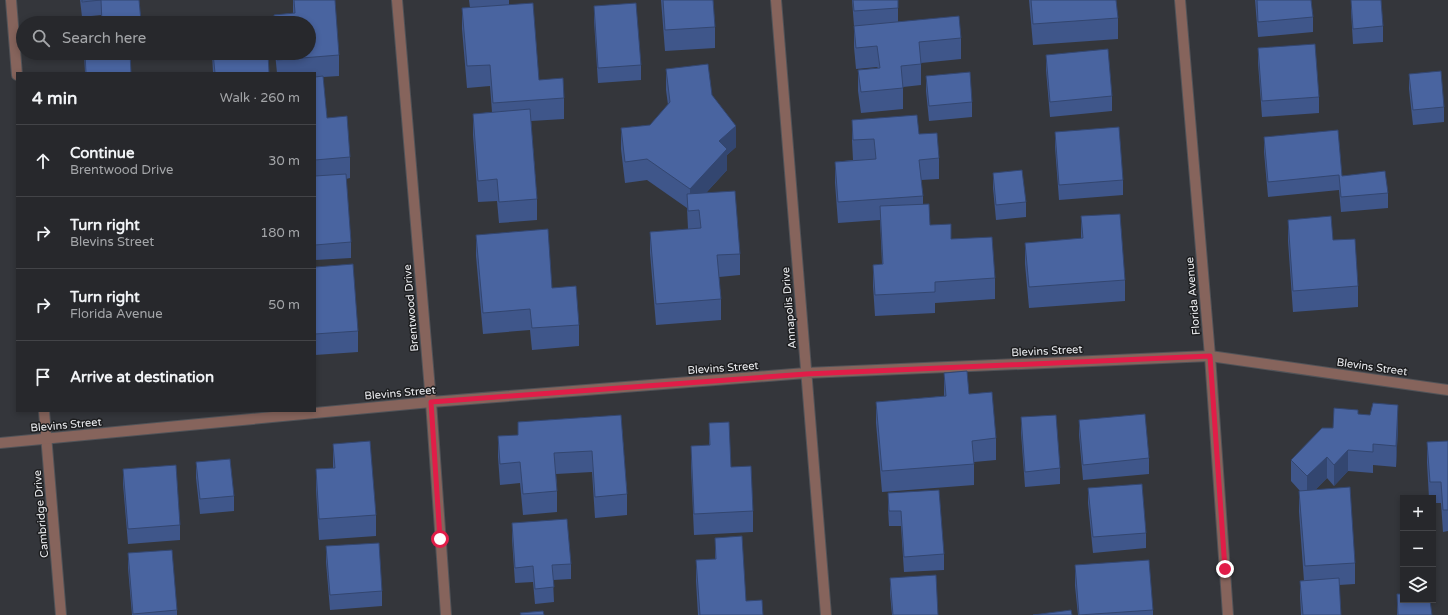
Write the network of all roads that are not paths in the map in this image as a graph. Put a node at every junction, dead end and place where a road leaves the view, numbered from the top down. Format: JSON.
{"nodes":[{"id":1,"x":11,"y":0,"type":"edge"},
{"id":2,"x":397,"y":0,"type":"edge"},
{"id":3,"x":776,"y":0,"type":"edge"},
{"id":4,"x":1180,"y":0,"type":"edge"},
{"id":5,"x":17,"y":72,"type":"edge"},
{"id":6,"x":1210,"y":356,"type":"junction"},
{"id":7,"x":806,"y":374,"type":"junction"},
{"id":8,"x":1448,"y":390,"type":"edge"},
{"id":9,"x":431,"y":402,"type":"junction"},
{"id":10,"x":44,"y":412,"type":"edge"},
{"id":11,"x":47,"y":440,"type":"junction"},
{"id":12,"x":0,"y":443,"type":"edge"},
{"id":13,"x":61,"y":615,"type":"edge"},
{"id":14,"x":446,"y":615,"type":"edge"},
{"id":15,"x":826,"y":615,"type":"edge"},
{"id":16,"x":1228,"y":615,"type":"edge"}],
"edges":[{"from":1,"to":5,"type":"street"},
{"from":2,"to":9,"type":"street","name":"Brentwood Drive"},
{"from":3,"to":7,"type":"street","name":"Annapolis Drive"},
{"from":4,"to":6,"type":"street","name":"Florida Avenue"},
{"from":6,"to":7,"type":"street","name":"Blevins Street"},
{"from":6,"to":8,"type":"street","name":"Blevins Street"},
{"from":6,"to":16,"type":"street","name":"Florida Avenue"},
{"from":7,"to":9,"type":"street","name":"Blevins Street"},
{"from":7,"to":15,"type":"street","name":"Annapolis Drive"},
{"from":9,"to":11,"type":"street","name":"Blevins Street"},
{"from":9,"to":14,"type":"street","name":"Brentwood Drive"},
{"from":10,"to":11,"type":"street","name":"Cambridge Drive"},
{"from":11,"to":12,"type":"street","name":"Blevins Street"},
{"from":11,"to":13,"type":"street","name":"Cambridge Drive"}]}
